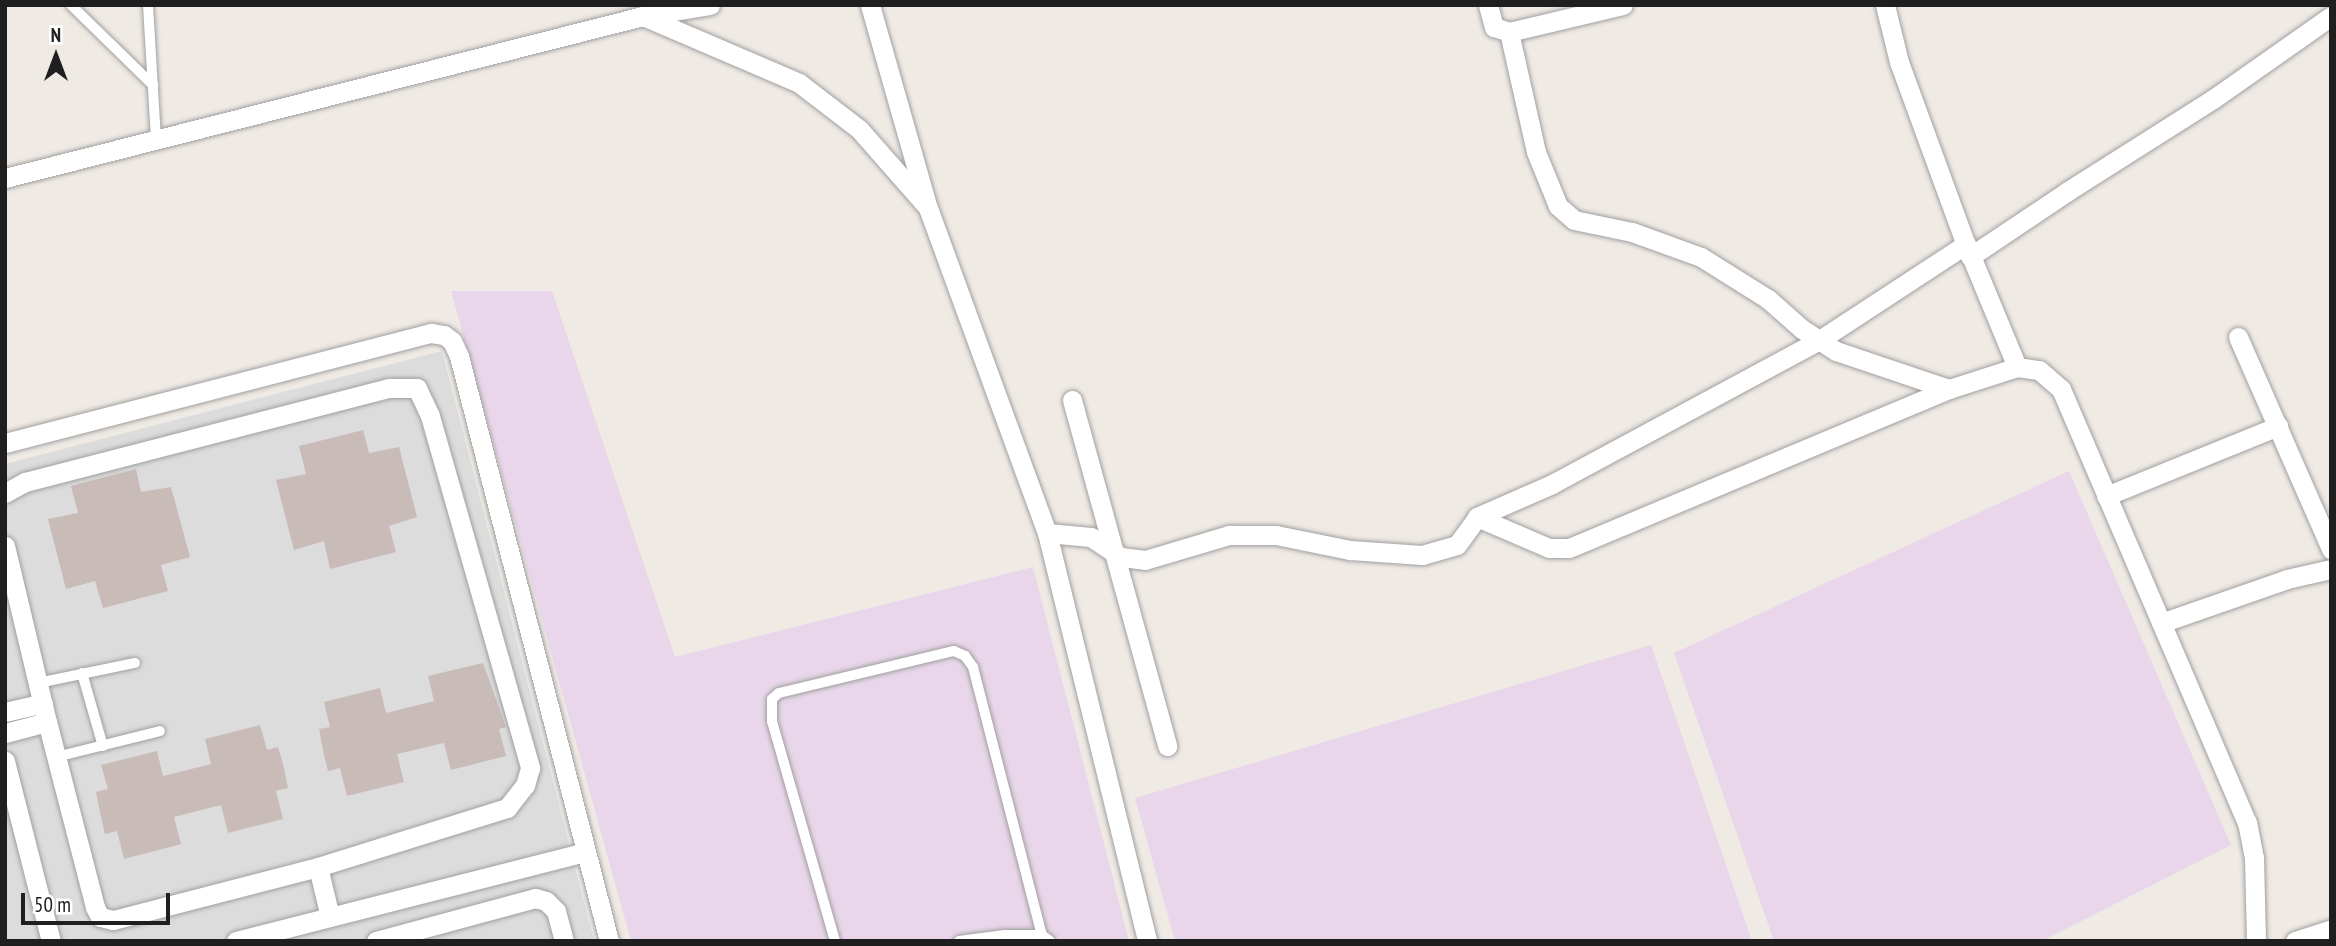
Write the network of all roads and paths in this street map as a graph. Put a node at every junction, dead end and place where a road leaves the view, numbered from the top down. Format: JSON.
{"nodes":[{"id":1,"x":71,"y":5,"type":"edge"},
{"id":2,"x":148,"y":5,"type":"edge"},
{"id":3,"x":710,"y":5,"type":"edge"},
{"id":4,"x":870,"y":5,"type":"edge"},
{"id":5,"x":1488,"y":5,"type":"edge"},
{"id":6,"x":1623,"y":5,"type":"edge"},
{"id":7,"x":1885,"y":5,"type":"edge"},
{"id":8,"x":642,"y":11,"type":"edge"},
{"id":9,"x":2331,"y":16,"type":"edge"},
{"id":10,"x":1509,"y":32,"type":"junction"},
{"id":11,"x":153,"y":85,"type":"junction"},
{"id":12,"x":156,"y":140,"type":"junction"},
{"id":13,"x":5,"y":178,"type":"edge"},
{"id":14,"x":928,"y":208,"type":"junction"},
{"id":15,"x":1968,"y":250,"type":"junction"},
{"id":16,"x":2238,"y":337,"type":"dead end"},
{"id":17,"x":1818,"y":341,"type":"junction"},
{"id":18,"x":2017,"y":367,"type":"junction"},
{"id":19,"x":1949,"y":388,"type":"junction"},
{"id":20,"x":1072,"y":400,"type":"dead end"},
{"id":21,"x":2278,"y":426,"type":"junction"},
{"id":22,"x":5,"y":443,"type":"edge"},
{"id":23,"x":5,"y":492,"type":"edge"},
{"id":24,"x":2106,"y":496,"type":"junction"},
{"id":25,"x":1477,"y":517,"type":"junction"},
{"id":26,"x":1046,"y":533,"type":"junction"},
{"id":27,"x":5,"y":546,"type":"edge"},
{"id":28,"x":2331,"y":549,"type":"edge"},
{"id":29,"x":1113,"y":550,"type":"junction"},
{"id":30,"x":2331,"y":569,"type":"edge"},
{"id":31,"x":2161,"y":623,"type":"junction"},
{"id":32,"x":135,"y":663,"type":"dead end"},
{"id":33,"x":82,"y":673,"type":"junction"},
{"id":34,"x":38,"y":683,"type":"junction"},
{"id":35,"x":5,"y":712,"type":"edge"},
{"id":36,"x":45,"y":713,"type":"junction"},
{"id":37,"x":160,"y":731,"type":"dead end"},
{"id":38,"x":5,"y":733,"type":"edge"},
{"id":39,"x":103,"y":746,"type":"junction"},
{"id":40,"x":1167,"y":746,"type":"dead end"},
{"id":41,"x":56,"y":757,"type":"junction"},
{"id":42,"x":5,"y":761,"type":"edge"},
{"id":43,"x":586,"y":852,"type":"junction"},
{"id":44,"x":318,"y":867,"type":"junction"},
{"id":45,"x":330,"y":917,"type":"junction"},
{"id":46,"x":2331,"y":929,"type":"edge"},
{"id":47,"x":1046,"y":938,"type":"edge"},
{"id":48,"x":51,"y":941,"type":"edge"},
{"id":49,"x":236,"y":941,"type":"edge"},
{"id":50,"x":376,"y":941,"type":"edge"},
{"id":51,"x":564,"y":941,"type":"edge"},
{"id":52,"x":609,"y":941,"type":"edge"},
{"id":53,"x":835,"y":941,"type":"edge"},
{"id":54,"x":959,"y":941,"type":"edge"},
{"id":55,"x":1147,"y":941,"type":"edge"},
{"id":56,"x":2256,"y":941,"type":"edge"},
{"id":57,"x":2295,"y":941,"type":"edge"}],
"edges":[{"from":1,"to":11,"type":"lane"},
{"from":2,"to":11,"type":"lane"},
{"from":3,"to":8,"type":"street"},
{"from":4,"to":14,"type":"street"},
{"from":5,"to":10,"type":"street"},
{"from":6,"to":10,"type":"street"},
{"from":7,"to":15,"type":"street"},
{"from":8,"to":12,"type":"street"},
{"from":8,"to":14,"type":"street"},
{"from":9,"to":15,"type":"street"},
{"from":10,"to":17,"type":"street"},
{"from":11,"to":12,"type":"lane"},
{"from":12,"to":13,"type":"street"},
{"from":14,"to":26,"type":"street"},
{"from":15,"to":17,"type":"street"},
{"from":15,"to":18,"type":"street"},
{"from":16,"to":21,"type":"street"},
{"from":17,"to":19,"type":"street"},
{"from":17,"to":25,"type":"street"},
{"from":18,"to":19,"type":"street"},
{"from":18,"to":24,"type":"street"},
{"from":19,"to":25,"type":"street"},
{"from":20,"to":29,"type":"street"},
{"from":21,"to":24,"type":"street"},
{"from":21,"to":28,"type":"street"},
{"from":22,"to":43,"type":"street"},
{"from":23,"to":44,"type":"street"},
{"from":24,"to":31,"type":"street"},
{"from":25,"to":29,"type":"street"},
{"from":26,"to":29,"type":"street"},
{"from":26,"to":55,"type":"street"},
{"from":27,"to":34,"type":"street"},
{"from":29,"to":40,"type":"street"},
{"from":30,"to":31,"type":"street"},
{"from":31,"to":56,"type":"street"},
{"from":32,"to":33,"type":"lane"},
{"from":33,"to":34,"type":"lane"},
{"from":33,"to":39,"type":"lane"},
{"from":34,"to":36,"type":"street"},
{"from":35,"to":36,"type":"street"},
{"from":36,"to":38,"type":"street"},
{"from":36,"to":41,"type":"street"},
{"from":37,"to":39,"type":"lane"},
{"from":39,"to":41,"type":"lane"},
{"from":41,"to":44,"type":"street"},
{"from":42,"to":48,"type":"street"},
{"from":43,"to":45,"type":"street"},
{"from":43,"to":52,"type":"street"},
{"from":44,"to":45,"type":"street"},
{"from":45,"to":49,"type":"street"},
{"from":46,"to":57,"type":"street"},
{"from":47,"to":53,"type":"lane"},
{"from":47,"to":54,"type":"lane"},
{"from":50,"to":51,"type":"street"}]}
